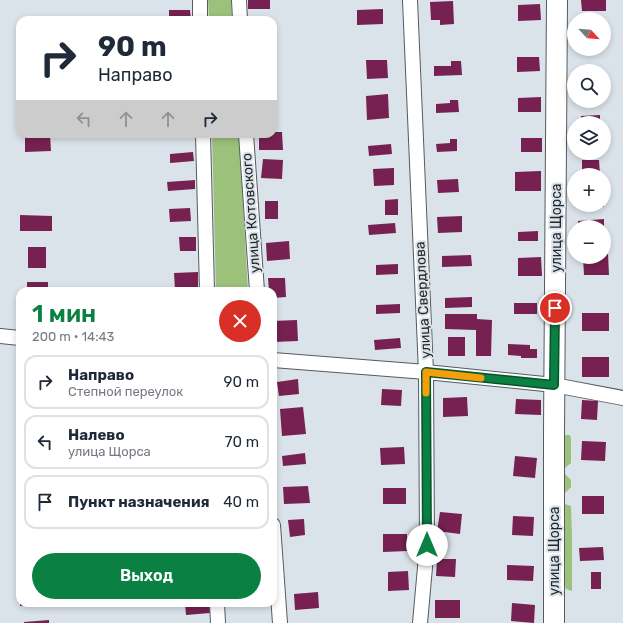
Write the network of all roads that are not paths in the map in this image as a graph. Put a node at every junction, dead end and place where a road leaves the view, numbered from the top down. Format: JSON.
{"nodes":[{"id":1,"x":200,"y":0,"type":"edge"},
{"id":2,"x":239,"y":0,"type":"edge"},
{"id":3,"x":410,"y":0,"type":"edge"},
{"id":4,"x":557,"y":0,"type":"edge"},
{"id":5,"x":200,"y":16,"type":"edge"},
{"id":6,"x":240,"y":16,"type":"edge"},
{"id":7,"x":203,"y":138,"type":"edge"},
{"id":8,"x":246,"y":138,"type":"edge"},
{"id":9,"x":207,"y":287,"type":"edge"},
{"id":10,"x":256,"y":287,"type":"edge"},
{"id":11,"x":0,"y":336,"type":"edge"},
{"id":12,"x":16,"y":338,"type":"edge"},
{"id":13,"x":277,"y":360,"type":"edge"},
{"id":14,"x":426,"y":372,"type":"junction"},
{"id":15,"x":554,"y":385,"type":"junction"},
{"id":16,"x":623,"y":398,"type":"edge"},
{"id":17,"x":277,"y":581,"type":"edge"},
{"id":18,"x":217,"y":607,"type":"edge"},
{"id":19,"x":218,"y":623,"type":"edge"},
{"id":20,"x":280,"y":623,"type":"edge"},
{"id":21,"x":420,"y":623,"type":"edge"},
{"id":22,"x":554,"y":623,"type":"edge"}],
"edges":[{"from":1,"to":5,"type":"street"},
{"from":2,"to":6,"type":"street"},
{"from":3,"to":14,"type":"street","name":"улица Свердлова"},
{"from":4,"to":15,"type":"street","name":"улица Щорса"},
{"from":7,"to":9,"type":"street"},
{"from":8,"to":10,"type":"street","name":"улица Котовского"},
{"from":11,"to":12,"type":"street"},
{"from":13,"to":14,"type":"street"},
{"from":14,"to":15,"type":"street"},
{"from":14,"to":21,"type":"street","name":"улица Свердлова"},
{"from":15,"to":16,"type":"street"},
{"from":15,"to":22,"type":"street","name":"улица Щорса"},
{"from":17,"to":20,"type":"street"},
{"from":18,"to":19,"type":"street"}]}
